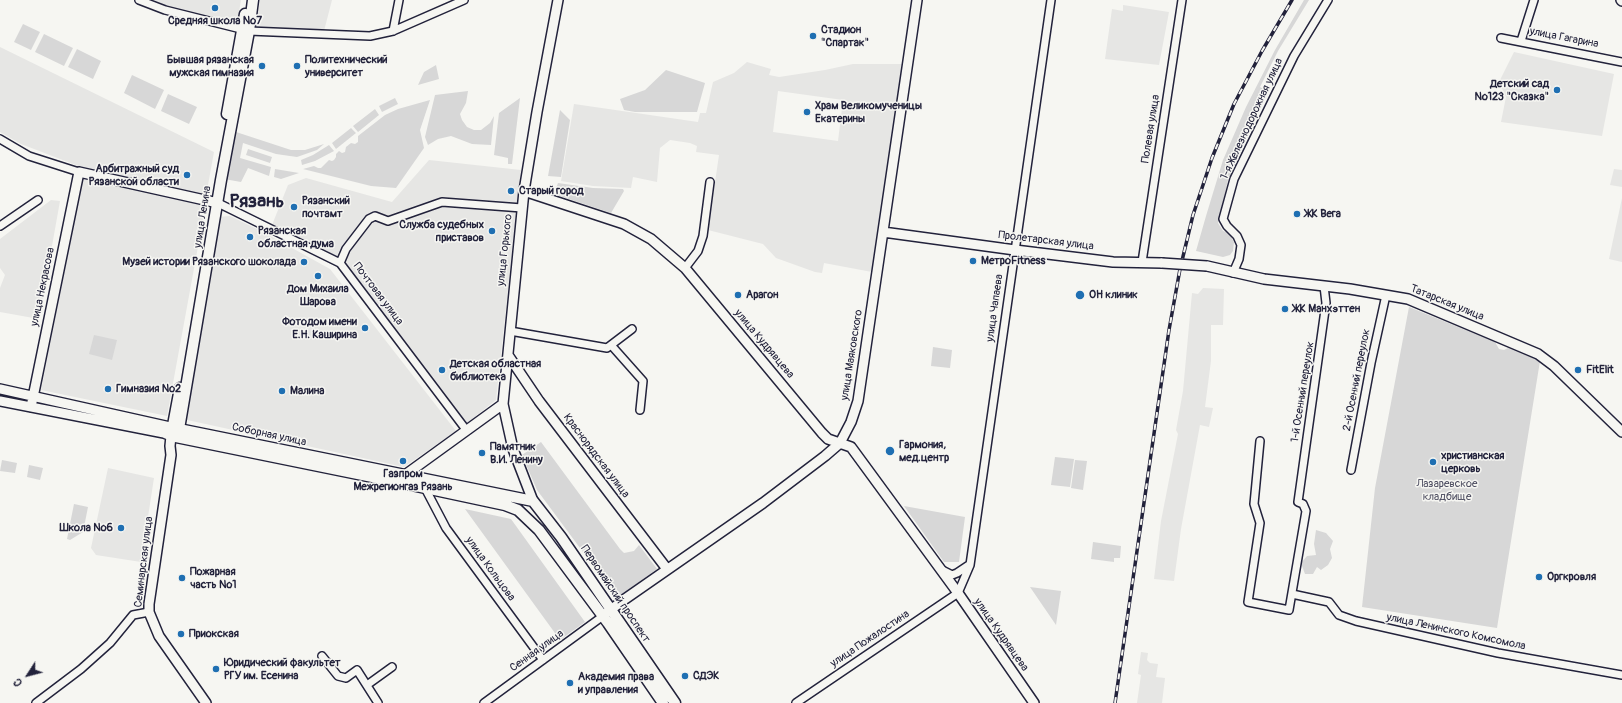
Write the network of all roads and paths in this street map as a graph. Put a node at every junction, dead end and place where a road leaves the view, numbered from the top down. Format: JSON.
{"nodes":[{"id":1,"x":139,"y":0,"type":"edge"},
{"id":2,"x":247,"y":0,"type":"edge"},
{"id":3,"x":253,"y":0,"type":"edge"},
{"id":4,"x":399,"y":0,"type":"edge"},
{"id":5,"x":464,"y":0,"type":"edge"},
{"id":6,"x":558,"y":0,"type":"edge"},
{"id":7,"x":917,"y":0,"type":"edge"},
{"id":8,"x":1051,"y":0,"type":"edge"},
{"id":9,"x":1182,"y":0,"type":"edge"},
{"id":10,"x":1328,"y":0,"type":"edge"},
{"id":11,"x":1534,"y":0,"type":"edge"},
{"id":12,"x":245,"y":30,"type":"junction"},
{"id":13,"x":393,"y":31,"type":"junction"},
{"id":14,"x":1502,"y":38,"type":"dead end"},
{"id":15,"x":1521,"y":41,"type":"junction"},
{"id":16,"x":1622,"y":62,"type":"edge"},
{"id":17,"x":0,"y":139,"type":"edge"},
{"id":18,"x":80,"y":172,"type":"junction"},
{"id":19,"x":710,"y":182,"type":"dead end"},
{"id":20,"x":524,"y":191,"type":"junction"},
{"id":21,"x":38,"y":200,"type":"dead end"},
{"id":22,"x":215,"y":202,"type":"junction"},
{"id":23,"x":522,"y":208,"type":"junction"},
{"id":24,"x":0,"y":226,"type":"edge"},
{"id":25,"x":883,"y":232,"type":"junction"},
{"id":26,"x":1015,"y":250,"type":"junction"},
{"id":27,"x":1142,"y":262,"type":"junction"},
{"id":28,"x":340,"y":263,"type":"junction"},
{"id":29,"x":1207,"y":266,"type":"joint"},
{"id":30,"x":685,"y":268,"type":"junction"},
{"id":31,"x":1233,"y":273,"type":"junction"},
{"id":32,"x":1324,"y":286,"type":"junction"},
{"id":33,"x":1386,"y":295,"type":"junction"},
{"id":34,"x":632,"y":329,"type":"dead end"},
{"id":35,"x":510,"y":331,"type":"junction"},
{"id":36,"x":612,"y":345,"type":"junction"},
{"id":37,"x":508,"y":355,"type":"junction"},
{"id":38,"x":0,"y":389,"type":"edge"},
{"id":39,"x":33,"y":396,"type":"junction"},
{"id":40,"x":0,"y":401,"type":"edge"},
{"id":41,"x":503,"y":404,"type":"junction"},
{"id":42,"x":31,"y":407,"type":"junction"},
{"id":43,"x":640,"y":410,"type":"dead end"},
{"id":44,"x":464,"y":427,"type":"dead end"},
{"id":45,"x":175,"y":432,"type":"junction"},
{"id":46,"x":1622,"y":432,"type":"edge"},
{"id":47,"x":1260,"y":441,"type":"dead end"},
{"id":48,"x":840,"y":443,"type":"junction"},
{"id":49,"x":1351,"y":470,"type":"dead end"},
{"id":50,"x":405,"y":475,"type":"junction"},
{"id":51,"x":425,"y":488,"type":"junction"},
{"id":52,"x":533,"y":500,"type":"junction"},
{"id":53,"x":518,"y":510,"type":"joint"},
{"id":54,"x":970,"y":565,"type":"junction"},
{"id":55,"x":667,"y":569,"type":"junction"},
{"id":56,"x":940,"y":570,"type":"junction"},
{"id":57,"x":964,"y":578,"type":"junction"},
{"id":58,"x":948,"y":580,"type":"junction"},
{"id":59,"x":958,"y":593,"type":"junction"},
{"id":60,"x":1292,"y":594,"type":"junction"},
{"id":61,"x":149,"y":612,"type":"junction"},
{"id":62,"x":607,"y":613,"type":"junction"},
{"id":63,"x":322,"y":656,"type":"dead end"},
{"id":64,"x":543,"y":660,"type":"junction"},
{"id":65,"x":392,"y":667,"type":"dead end"},
{"id":66,"x":1622,"y":675,"type":"edge"},
{"id":67,"x":367,"y":685,"type":"junction"},
{"id":68,"x":36,"y":703,"type":"edge"},
{"id":69,"x":206,"y":703,"type":"edge"},
{"id":70,"x":378,"y":703,"type":"edge"},
{"id":71,"x":484,"y":703,"type":"edge"},
{"id":72,"x":663,"y":703,"type":"edge"},
{"id":73,"x":675,"y":703,"type":"edge"},
{"id":74,"x":796,"y":703,"type":"edge"},
{"id":75,"x":1034,"y":703,"type":"edge"}],
"edges":[{"from":1,"to":12,"type":"street"},
{"from":2,"to":12,"type":"main road","name":"улица Ленина"},
{"from":3,"to":12,"type":"main road","name":"улица Ленина"},
{"from":4,"to":13,"type":"street"},
{"from":5,"to":13,"type":"street"},
{"from":6,"to":20,"type":"street","name":"улица Горького"},
{"from":7,"to":25,"type":"street","name":"улица Маяковского"},
{"from":8,"to":26,"type":"street","name":"улица Чапаева"},
{"from":9,"to":27,"type":"street","name":"Полевая улица"},
{"from":10,"to":31,"type":"street","name":"1-я Железнодорожная улица"},
{"from":11,"to":15,"type":"street"},
{"from":12,"to":13,"type":"street"},
{"from":12,"to":22,"type":"main road","name":"улица Ленина"},
{"from":14,"to":15,"type":"street","name":"улица Гагарина"},
{"from":15,"to":16,"type":"street","name":"улица Гагарина"},
{"from":17,"to":18,"type":"street"},
{"from":18,"to":22,"type":"street","name":"Почтовая улица"},
{"from":18,"to":39,"type":"street","name":"улица Некрасова"},
{"from":19,"to":30,"type":"street"},
{"from":20,"to":23,"type":"street","name":"улица Горького"},
{"from":20,"to":30,"type":"street","name":"улица Кудрявцева"},
{"from":21,"to":24,"type":"street"},
{"from":22,"to":28,"type":"street","name":"Почтовая улица"},
{"from":22,"to":45,"type":"main road","name":"улица Ленина"},
{"from":23,"to":28,"type":"street"},
{"from":23,"to":35,"type":"street","name":"улица Горького"},
{"from":25,"to":26,"type":"street","name":"Пролетарская улица"},
{"from":25,"to":48,"type":"street","name":"улица Маяковского"},
{"from":26,"to":27,"type":"street","name":"Пролетарская улица"},
{"from":26,"to":54,"type":"street","name":"улица Чапаева"},
{"from":27,"to":29,"type":"street","name":"Пролетарская улица","bridge":true},
{"from":28,"to":44,"type":"street","name":"Почтовая улица"},
{"from":29,"to":31,"type":"street","name":"Татарская улица"},
{"from":30,"to":48,"type":"street","name":"улица Кудрявцева"},
{"from":31,"to":32,"type":"street","name":"Татарская улица"},
{"from":32,"to":33,"type":"street","name":"Татарская улица"},
{"from":32,"to":60,"type":"street","name":"1-й Осенний переулок"},
{"from":33,"to":46,"type":"street","name":"Татарская улица"},
{"from":33,"to":49,"type":"street","name":"2-й Осенний переулок"},
{"from":34,"to":36,"type":"street"},
{"from":35,"to":36,"type":"street"},
{"from":35,"to":37,"type":"street","name":"улица Горького"},
{"from":36,"to":43,"type":"street"},
{"from":37,"to":41,"type":"street","name":"улица Горького"},
{"from":37,"to":55,"type":"street","name":"Краснорядская улица"},
{"from":38,"to":39,"type":"street","name":"Соборная улица"},
{"from":39,"to":42,"type":"street","name":"улица Некрасова"},
{"from":39,"to":45,"type":"street","name":"Соборная улица"},
{"from":40,"to":42,"type":"street","name":"Соборная улица"},
{"from":41,"to":50,"type":"street"},
{"from":41,"to":52,"type":"street","name":"улица Горького"},
{"from":42,"to":45,"type":"street","name":"Соборная улица"},
{"from":45,"to":50,"type":"main road","name":"Соборная улица"},
{"from":45,"to":51,"type":"main road","name":"Соборная улица"},
{"from":45,"to":61,"type":"street","name":"Семинарская улица"},
{"from":47,"to":60,"type":"street"},
{"from":48,"to":55,"type":"street","name":"улица Маяковского"},
{"from":48,"to":56,"type":"street","name":"улица Кудрявцева"},
{"from":50,"to":52,"type":"main road","name":"Соборная улица"},
{"from":51,"to":53,"type":"main road","name":"Соборная улица"},
{"from":51,"to":64,"type":"street","name":"улица Кольцова"},
{"from":52,"to":62,"type":"main road","name":"Первомайский проспект"},
{"from":53,"to":62,"type":"main road","name":"Первомайский проспект"},
{"from":54,"to":56,"type":"street"},
{"from":54,"to":57,"type":"street","name":"улица Чапаева"},
{"from":55,"to":62,"type":"street","name":"улица Маяковского"},
{"from":56,"to":58,"type":"street","name":"улица Кудрявцева"},
{"from":57,"to":58,"type":"street"},
{"from":57,"to":59,"type":"street","name":"улица Чапаева"},
{"from":58,"to":59,"type":"street","name":"улица Кудрявцева"},
{"from":59,"to":74,"type":"street","name":"улица Пожалостина"},
{"from":59,"to":75,"type":"street","name":"улица Кудрявцева"},
{"from":60,"to":66,"type":"street","name":"улица Ленинского Комсомола"},
{"from":61,"to":68,"type":"street"},
{"from":61,"to":69,"type":"street","name":"Семинарская улица"},
{"from":62,"to":64,"type":"street","name":"Сенная улица"},
{"from":62,"to":72,"type":"main road","name":"Первомайский проспект"},
{"from":62,"to":73,"type":"main road","name":"Первомайский проспект"},
{"from":63,"to":67,"type":"street"},
{"from":64,"to":71,"type":"street","name":"Сенная улица"},
{"from":65,"to":67,"type":"street"},
{"from":67,"to":70,"type":"street"}]}
